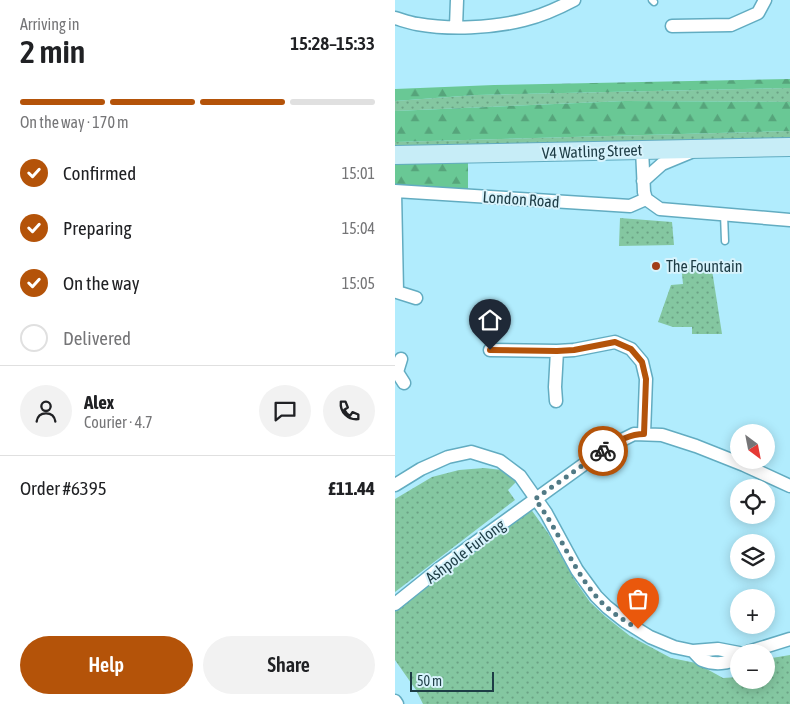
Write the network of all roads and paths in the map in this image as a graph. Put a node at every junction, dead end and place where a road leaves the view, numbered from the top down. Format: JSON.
{"nodes":[{"id":1,"x":457,"y":0,"type":"edge"},
{"id":2,"x":574,"y":0,"type":"edge"},
{"id":3,"x":765,"y":0,"type":"edge"},
{"id":4,"x":395,"y":18,"type":"edge"},
{"id":5,"x":672,"y":26,"type":"dead end"},
{"id":6,"x":456,"y":27,"type":"junction"},
{"id":7,"x":790,"y":147,"type":"edge"},
{"id":8,"x":697,"y":149,"type":"junction"},
{"id":9,"x":642,"y":150,"type":"junction"},
{"id":10,"x":395,"y":155,"type":"edge"},
{"id":11,"x":643,"y":181,"type":"junction"},
{"id":12,"x":395,"y":191,"type":"edge"},
{"id":13,"x":646,"y":199,"type":"junction"},
{"id":14,"x":724,"y":214,"type":"junction"},
{"id":15,"x":790,"y":220,"type":"edge"},
{"id":16,"x":725,"y":241,"type":"dead end"},
{"id":17,"x":396,"y":292,"type":"edge"},
{"id":18,"x":417,"y":298,"type":"dead end"},
{"id":19,"x":490,"y":350,"type":"dead end"},
{"id":20,"x":557,"y":351,"type":"junction"},
{"id":21,"x":401,"y":359,"type":"dead end"},
{"id":22,"x":396,"y":372,"type":"edge"},
{"id":23,"x":404,"y":383,"type":"dead end"},
{"id":24,"x":556,"y":401,"type":"dead end"},
{"id":25,"x":644,"y":434,"type":"junction"},
{"id":26,"x":395,"y":485,"type":"edge"},
{"id":27,"x":790,"y":486,"type":"edge"},
{"id":28,"x":535,"y":499,"type":"junction"},
{"id":29,"x":395,"y":604,"type":"edge"},
{"id":30,"x":790,"y":639,"type":"edge"},
{"id":31,"x":774,"y":644,"type":"edge"},
{"id":32,"x":730,"y":661,"type":"edge"},
{"id":33,"x":395,"y":701,"type":"edge"},
{"id":34,"x":397,"y":704,"type":"edge"}],
"edges":[{"from":1,"to":6,"type":"street"},
{"from":2,"to":6,"type":"street"},
{"from":3,"to":5,"type":"street"},
{"from":4,"to":6,"type":"street"},
{"from":7,"to":8,"type":"street","name":"V4 Watling Street"},
{"from":8,"to":9,"type":"street","name":"V4 Watling Street"},
{"from":8,"to":11,"type":"street"},
{"from":9,"to":10,"type":"street","name":"V4 Watling Street"},
{"from":9,"to":11,"type":"street"},
{"from":11,"to":13,"type":"street"},
{"from":12,"to":13,"type":"street","name":"London Road"},
{"from":12,"to":17,"type":"street"},
{"from":13,"to":14,"type":"street"},
{"from":14,"to":15,"type":"street"},
{"from":14,"to":16,"type":"lane"},
{"from":17,"to":18,"type":"street"},
{"from":19,"to":20,"type":"street"},
{"from":20,"to":24,"type":"street"},
{"from":20,"to":25,"type":"street"},
{"from":21,"to":22,"type":"street"},
{"from":22,"to":23,"type":"street"},
{"from":25,"to":27,"type":"street","name":"Ashpole Furlong"},
{"from":25,"to":28,"type":"street","name":"Ashpole Furlong"},
{"from":26,"to":28,"type":"street"},
{"from":28,"to":29,"type":"street","name":"Ashpole Furlong"},
{"from":28,"to":32,"type":"street"},
{"from":30,"to":31,"type":"street"},
{"from":33,"to":34,"type":"street"}]}
